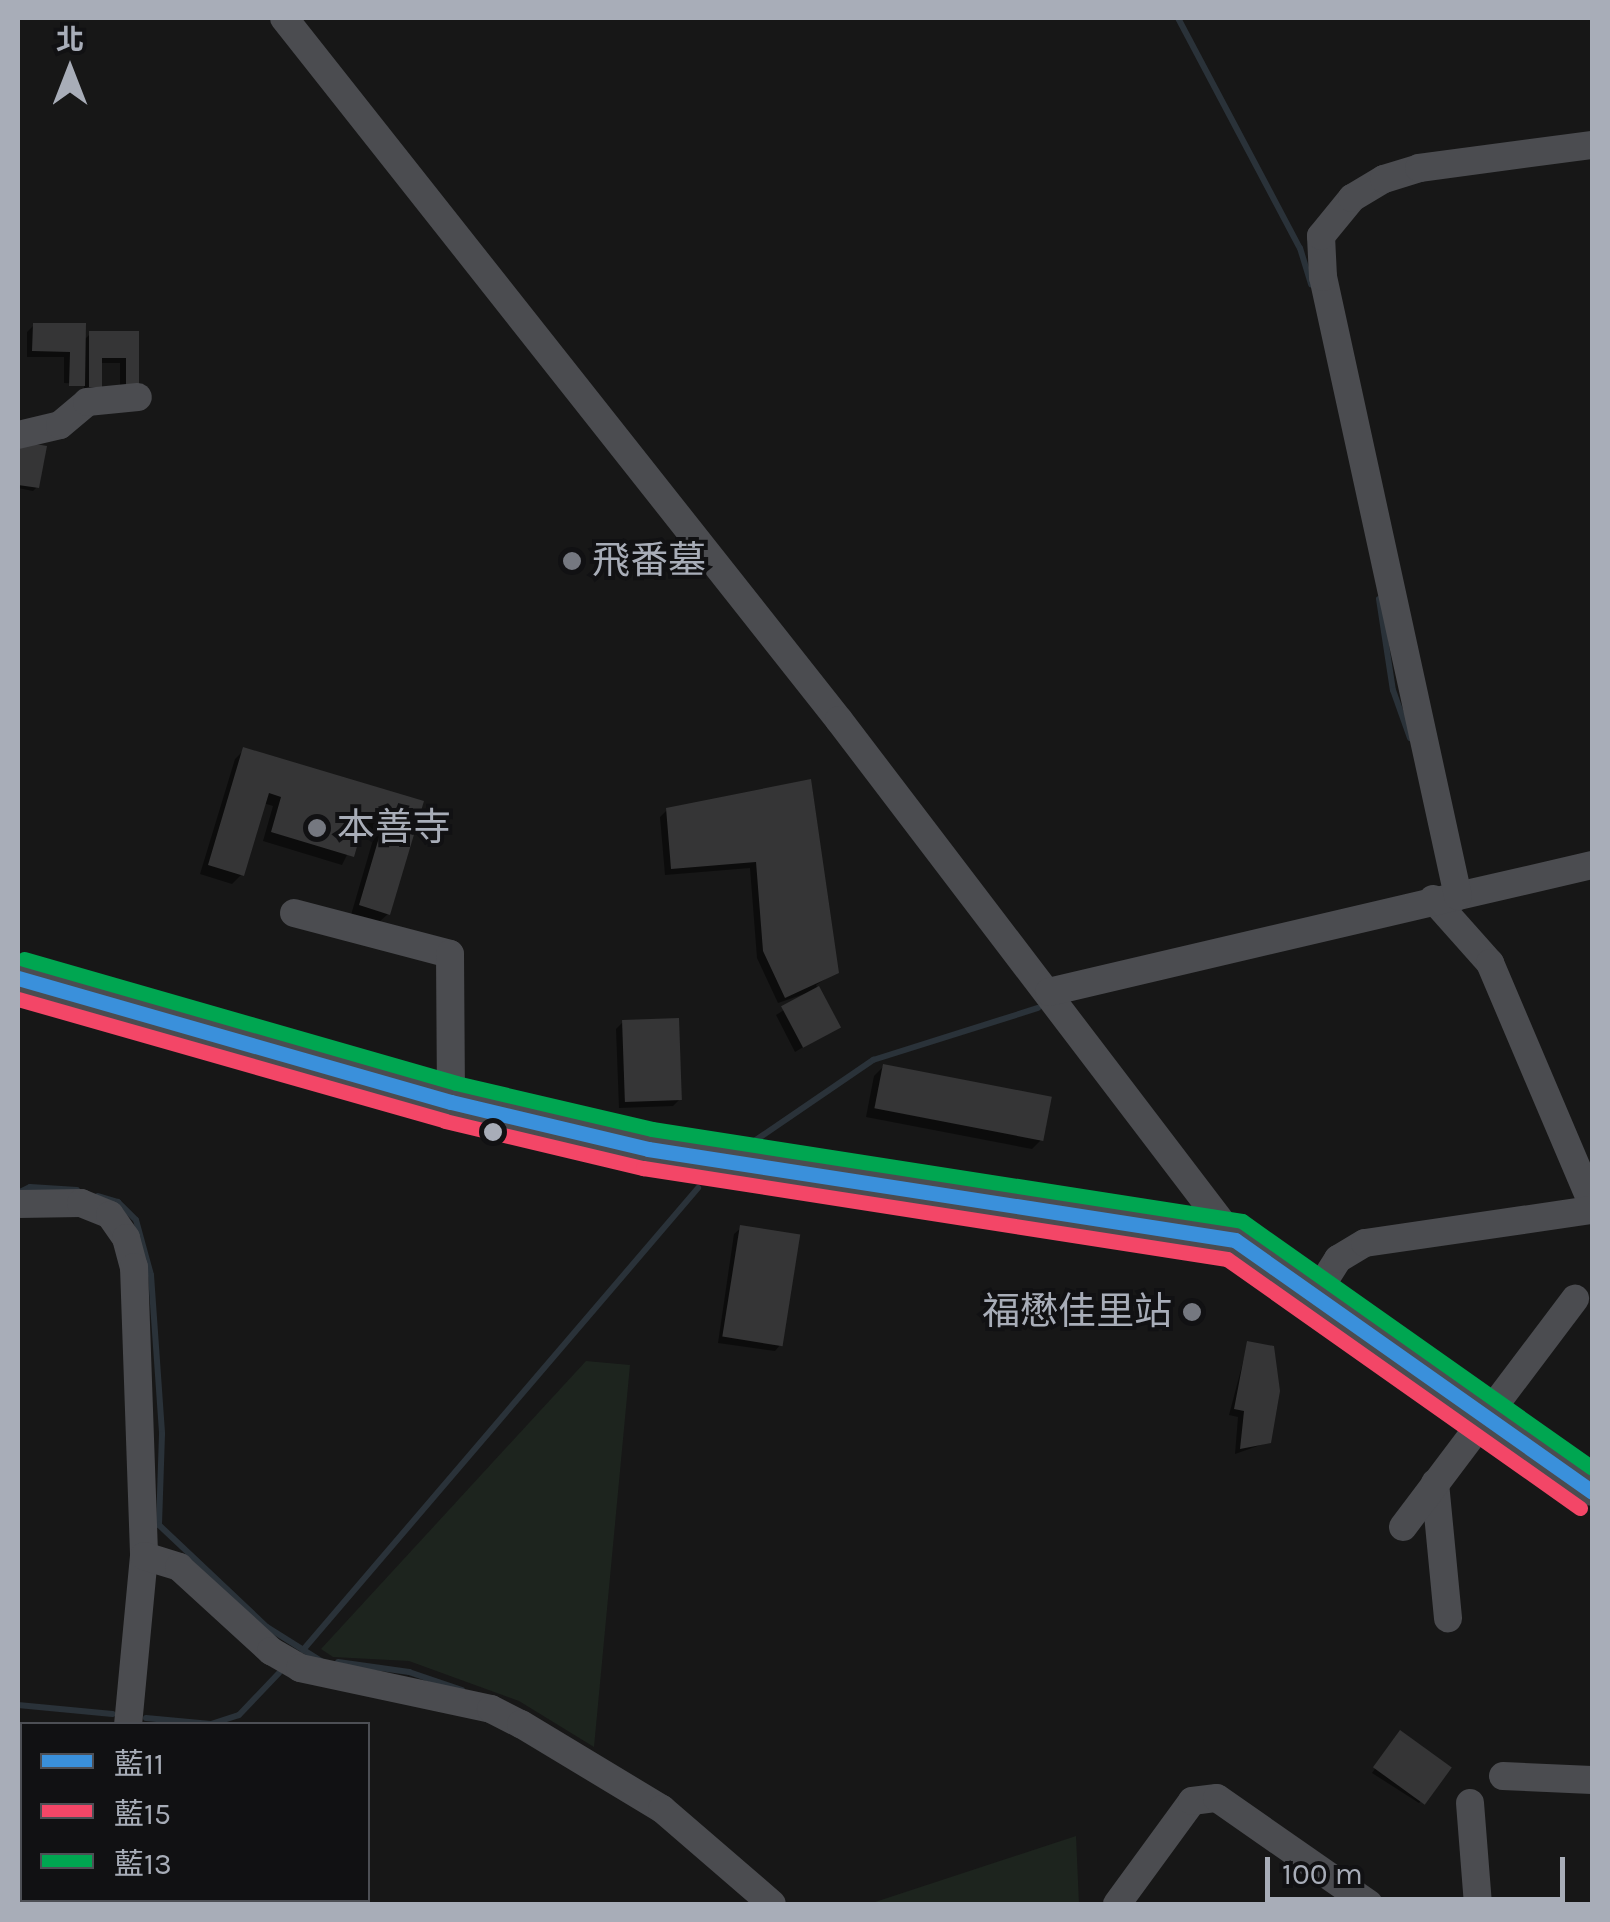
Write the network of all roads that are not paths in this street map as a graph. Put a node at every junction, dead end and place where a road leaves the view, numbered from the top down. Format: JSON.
{"nodes":[{"id":1,"x":284,"y":18,"type":"edge"},
{"id":2,"x":1592,"y":145,"type":"edge"},
{"id":3,"x":138,"y":397,"type":"dead end"},
{"id":4,"x":18,"y":435,"type":"edge"},
{"id":5,"x":1592,"y":865,"type":"edge"},
{"id":6,"x":1445,"y":897,"type":"junction"},
{"id":7,"x":294,"y":913,"type":"dead end"},
{"id":8,"x":18,"y":978,"type":"edge"},
{"id":9,"x":1048,"y":992,"type":"junction"},
{"id":10,"x":451,"y":1102,"type":"junction"},
{"id":11,"x":18,"y":1204,"type":"edge"},
{"id":12,"x":1592,"y":1206,"type":"edge"},
{"id":13,"x":1236,"y":1240,"type":"junction"},
{"id":14,"x":1314,"y":1296,"type":"junction"},
{"id":15,"x":1575,"y":1299,"type":"dead end"},
{"id":16,"x":1484,"y":1416,"type":"junction"},
{"id":17,"x":1434,"y":1483,"type":"junction"},
{"id":18,"x":1592,"y":1492,"type":"edge"},
{"id":19,"x":1402,"y":1527,"type":"dead end"},
{"id":20,"x":144,"y":1556,"type":"junction"},
{"id":21,"x":1448,"y":1618,"type":"dead end"},
{"id":22,"x":128,"y":1722,"type":"edge"},
{"id":23,"x":1503,"y":1776,"type":"dead end"},
{"id":24,"x":1592,"y":1780,"type":"edge"},
{"id":25,"x":1470,"y":1803,"type":"dead end"},
{"id":26,"x":1122,"y":1903,"type":"edge"},
{"id":27,"x":772,"y":1904,"type":"edge"},
{"id":28,"x":1369,"y":1904,"type":"edge"},
{"id":29,"x":1478,"y":1904,"type":"edge"}],
"edges":[{"from":1,"to":9,"type":"street"},
{"from":2,"to":6,"type":"street"},
{"from":3,"to":4,"type":"street"},
{"from":5,"to":6,"type":"street"},
{"from":6,"to":9,"type":"street"},
{"from":6,"to":12,"type":"street"},
{"from":7,"to":10,"type":"street"},
{"from":8,"to":10,"type":"street"},
{"from":9,"to":13,"type":"street"},
{"from":10,"to":13,"type":"street"},
{"from":11,"to":20,"type":"street"},
{"from":12,"to":14,"type":"street"},
{"from":13,"to":14,"type":"street"},
{"from":14,"to":16,"type":"street"},
{"from":15,"to":16,"type":"street"},
{"from":16,"to":17,"type":"street"},
{"from":16,"to":18,"type":"street"},
{"from":17,"to":19,"type":"street"},
{"from":17,"to":21,"type":"street"},
{"from":20,"to":22,"type":"street"},
{"from":20,"to":27,"type":"street"},
{"from":23,"to":24,"type":"street"},
{"from":25,"to":29,"type":"street"},
{"from":26,"to":28,"type":"street"}]}
